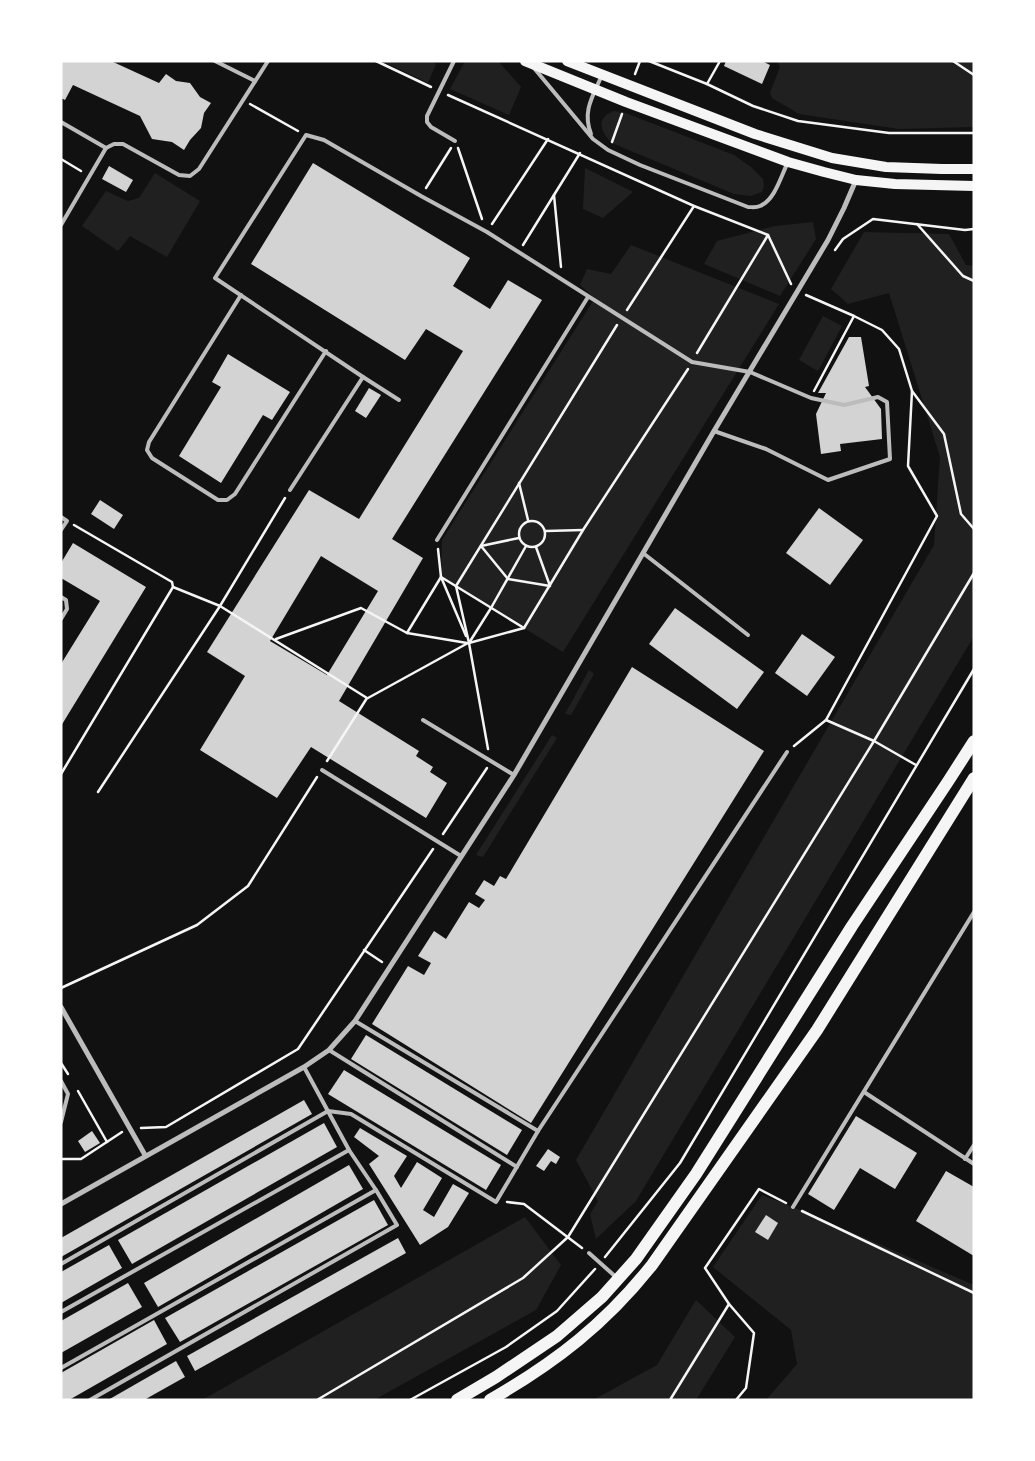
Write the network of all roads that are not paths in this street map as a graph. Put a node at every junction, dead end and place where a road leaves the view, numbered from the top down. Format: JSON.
{"nodes":[{"id":1,"x":215,"y":61,"type":"edge"},
{"id":2,"x":268,"y":61,"type":"edge"},
{"id":3,"x":454,"y":61,"type":"edge"},
{"id":4,"x":567,"y":61,"type":"edge"},
{"id":5,"x":527,"y":62,"type":"edge"},
{"id":6,"x":602,"y":75,"type":"junction"},
{"id":7,"x":255,"y":81,"type":"junction"},
{"id":8,"x":596,"y":90,"type":"junction"},
{"id":9,"x":61,"y":122,"type":"edge"},
{"id":10,"x":593,"y":139,"type":"junction"},
{"id":11,"x":455,"y":141,"type":"road end"},
{"id":12,"x":793,"y":147,"type":"junction"},
{"id":13,"x":106,"y":148,"type":"junction"},
{"id":14,"x":788,"y":162,"type":"junction"},
{"id":15,"x":860,"y":163,"type":"junction"},
{"id":16,"x":974,"y":168,"type":"edge"},
{"id":17,"x":856,"y":180,"type":"junction"},
{"id":18,"x":974,"y":186,"type":"edge"},
{"id":19,"x":61,"y":225,"type":"edge"},
{"id":20,"x":241,"y":295,"type":"junction"},
{"id":21,"x":588,"y":297,"type":"junction"},
{"id":22,"x":326,"y":351,"type":"junction"},
{"id":23,"x":750,"y":372,"type":"junction"},
{"id":24,"x":363,"y":376,"type":"junction"},
{"id":25,"x":399,"y":400,"type":"dead end"},
{"id":26,"x":714,"y":431,"type":"junction"},
{"id":27,"x":290,"y":490,"type":"road end"},
{"id":28,"x":61,"y":517,"type":"edge"},
{"id":29,"x":61,"y":530,"type":"edge"},
{"id":30,"x":437,"y":540,"type":"road end"},
{"id":31,"x":643,"y":553,"type":"junction"},
{"id":32,"x":61,"y":597,"type":"edge"},
{"id":33,"x":61,"y":619,"type":"edge"},
{"id":34,"x":748,"y":635,"type":"dead end"},
{"id":35,"x":423,"y":720,"type":"dead end"},
{"id":36,"x":974,"y":741,"type":"edge"},
{"id":37,"x":787,"y":752,"type":"road end"},
{"id":38,"x":322,"y":770,"type":"road end"},
{"id":39,"x":514,"y":775,"type":"junction"},
{"id":40,"x":974,"y":778,"type":"edge"},
{"id":41,"x":949,"y":780,"type":"junction"},
{"id":42,"x":970,"y":792,"type":"edge"},
{"id":43,"x":461,"y":856,"type":"junction"},
{"id":44,"x":974,"y":912,"type":"edge"},
{"id":45,"x":968,"y":921,"type":"junction"},
{"id":46,"x":974,"y":925,"type":"edge"},
{"id":47,"x":61,"y":1007,"type":"edge"},
{"id":48,"x":355,"y":1021,"type":"junction"},
{"id":49,"x":329,"y":1050,"type":"junction"},
{"id":50,"x":304,"y":1067,"type":"junction"},
{"id":51,"x":61,"y":1081,"type":"edge"},
{"id":52,"x":864,"y":1092,"type":"junction"},
{"id":53,"x":328,"y":1111,"type":"junction"},
{"id":54,"x":61,"y":1122,"type":"edge"},
{"id":55,"x":538,"y":1131,"type":"junction"},
{"id":56,"x":974,"y":1145,"type":"edge"},
{"id":57,"x":349,"y":1150,"type":"junction"},
{"id":58,"x":145,"y":1155,"type":"junction"},
{"id":59,"x":965,"y":1159,"type":"junction"},
{"id":60,"x":974,"y":1164,"type":"edge"},
{"id":61,"x":517,"y":1166,"type":"junction"},
{"id":62,"x":376,"y":1190,"type":"junction"},
{"id":63,"x":61,"y":1204,"type":"edge"},
{"id":64,"x":794,"y":1207,"type":"road end"},
{"id":65,"x":589,"y":1253,"type":"road end"},
{"id":66,"x":61,"y":1264,"type":"edge"},
{"id":67,"x":619,"y":1279,"type":"junction"},
{"id":68,"x":61,"y":1312,"type":"edge"},
{"id":69,"x":61,"y":1368,"type":"edge"},
{"id":70,"x":90,"y":1400,"type":"edge"},
{"id":71,"x":457,"y":1400,"type":"edge"},
{"id":72,"x":490,"y":1400,"type":"edge"}],
"edges":[{"from":1,"to":7,"type":"lane"},
{"from":2,"to":7,"type":"lane"},
{"from":3,"to":11,"type":"lane"},
{"from":4,"to":6,"type":"main road"},
{"from":5,"to":8,"type":"main road"},
{"from":5,"to":10,"type":"lane"},
{"from":6,"to":8,"type":"lane"},
{"from":6,"to":12,"type":"main road"},
{"from":7,"to":13,"type":"lane"},
{"from":8,"to":10,"type":"lane"},
{"from":8,"to":14,"type":"main road"},
{"from":9,"to":13,"type":"lane"},
{"from":10,"to":14,"type":"lane"},
{"from":12,"to":14,"type":"main road"},
{"from":12,"to":15,"type":"main road"},
{"from":13,"to":19,"type":"lane"},
{"from":14,"to":17,"type":"main road"},
{"from":15,"to":16,"type":"main road"},
{"from":15,"to":17,"type":"main road"},
{"from":17,"to":18,"type":"main road"},
{"from":17,"to":23,"type":"street"},
{"from":20,"to":21,"type":"lane"},
{"from":20,"to":22,"type":"lane"},
{"from":20,"to":22,"type":"lane"},
{"from":21,"to":23,"type":"lane"},
{"from":21,"to":30,"type":"lane"},
{"from":22,"to":24,"type":"lane"},
{"from":23,"to":26,"type":"street"},
{"from":23,"to":26,"type":"lane"},
{"from":24,"to":25,"type":"lane"},
{"from":24,"to":27,"type":"lane"},
{"from":26,"to":31,"type":"street"},
{"from":28,"to":29,"type":"lane"},
{"from":31,"to":34,"type":"lane"},
{"from":31,"to":39,"type":"street"},
{"from":32,"to":33,"type":"lane"},
{"from":35,"to":39,"type":"lane"},
{"from":36,"to":41,"type":"main road"},
{"from":37,"to":55,"type":"lane"},
{"from":38,"to":43,"type":"lane"},
{"from":39,"to":43,"type":"street"},
{"from":40,"to":42,"type":"main road"},
{"from":41,"to":42,"type":"main road"},
{"from":41,"to":67,"type":"main road"},
{"from":42,"to":72,"type":"main road"},
{"from":43,"to":48,"type":"street"},
{"from":44,"to":45,"type":"lane"},
{"from":45,"to":46,"type":"lane"},
{"from":45,"to":52,"type":"lane"},
{"from":47,"to":58,"type":"street"},
{"from":48,"to":49,"type":"street"},
{"from":48,"to":55,"type":"lane"},
{"from":49,"to":50,"type":"street"},
{"from":49,"to":61,"type":"lane"},
{"from":50,"to":53,"type":"lane"},
{"from":50,"to":58,"type":"street"},
{"from":51,"to":54,"type":"lane"},
{"from":52,"to":59,"type":"lane"},
{"from":52,"to":64,"type":"lane"},
{"from":53,"to":57,"type":"lane"},
{"from":53,"to":61,"type":"lane"},
{"from":53,"to":66,"type":"lane"},
{"from":55,"to":61,"type":"lane"},
{"from":56,"to":59,"type":"lane"},
{"from":57,"to":62,"type":"lane"},
{"from":57,"to":68,"type":"lane"},
{"from":58,"to":63,"type":"street"},
{"from":59,"to":60,"type":"lane"},
{"from":62,"to":69,"type":"lane"},
{"from":62,"to":70,"type":"lane"},
{"from":65,"to":67,"type":"lane"},
{"from":67,"to":71,"type":"main road"}]}
